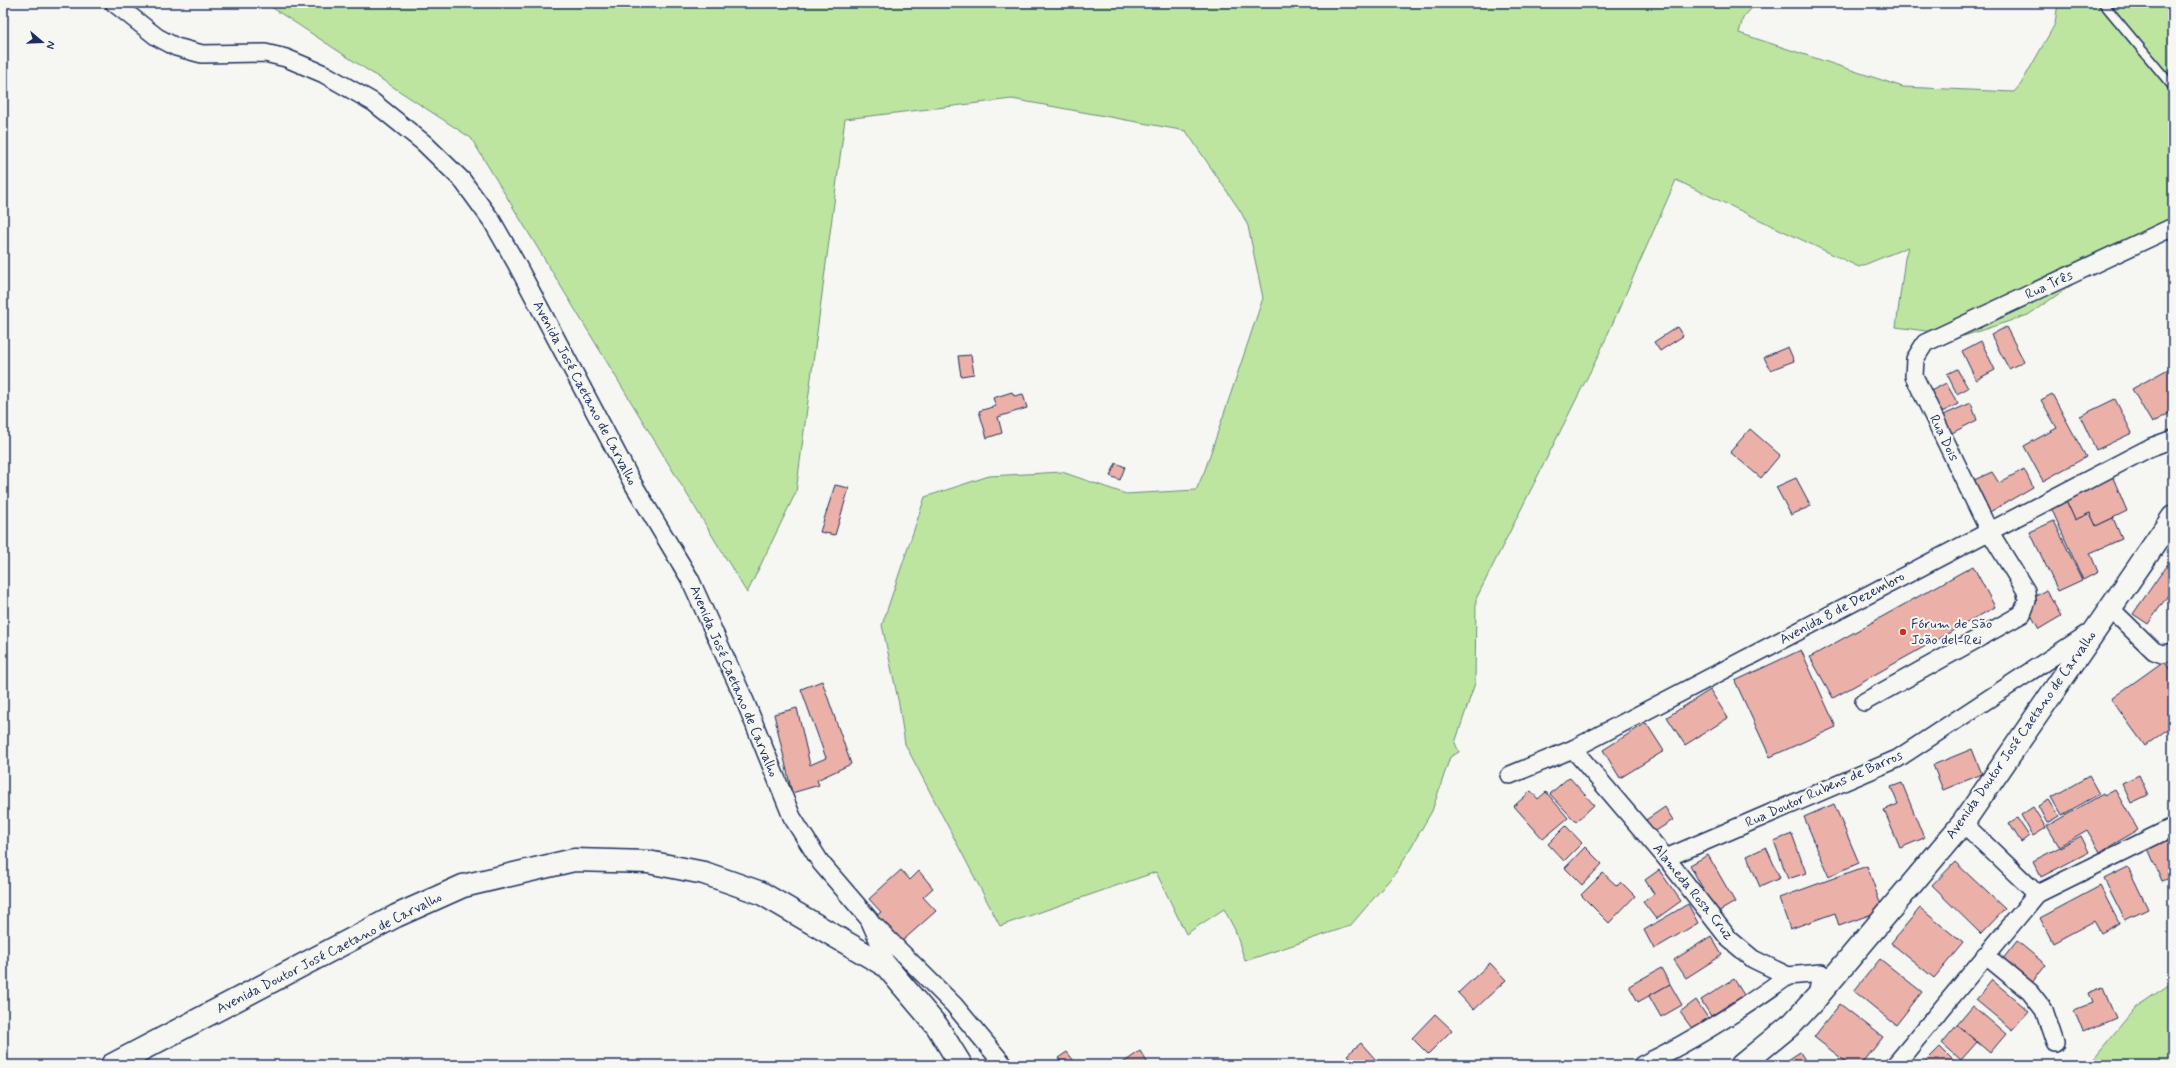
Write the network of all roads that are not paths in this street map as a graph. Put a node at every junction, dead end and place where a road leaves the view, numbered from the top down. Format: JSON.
{"nodes":[{"id":1,"x":114,"y":3,"type":"edge"},
{"id":2,"x":2103,"y":3,"type":"edge"},
{"id":3,"x":2173,"y":86,"type":"edge"},
{"id":4,"x":2173,"y":227,"type":"edge"},
{"id":5,"x":1925,"y":343,"type":"joint"},
{"id":6,"x":2173,"y":439,"type":"edge"},
{"id":7,"x":2173,"y":517,"type":"edge"},
{"id":8,"x":1989,"y":532,"type":"junction"},
{"id":9,"x":2110,"y":608,"type":"junction"},
{"id":10,"x":2095,"y":628,"type":"junction"},
{"id":11,"x":2173,"y":652,"type":"edge"},
{"id":12,"x":1864,"y":702,"type":"dead end"},
{"id":13,"x":1573,"y":749,"type":"junction"},
{"id":14,"x":1510,"y":775,"type":"dead end"},
{"id":15,"x":1963,"y":823,"type":"junction"},
{"id":16,"x":2173,"y":827,"type":"edge"},
{"id":17,"x":1666,"y":858,"type":"junction"},
{"id":18,"x":2037,"y":894,"type":"junction"},
{"id":19,"x":869,"y":919,"type":"junction"},
{"id":20,"x":1985,"y":955,"type":"junction"},
{"id":21,"x":886,"y":966,"type":"junction"},
{"id":22,"x":1788,"y":976,"type":"junction"},
{"id":23,"x":1817,"y":997,"type":"junction"},
{"id":24,"x":2055,"y":1043,"type":"dead end"},
{"id":25,"x":112,"y":1065,"type":"edge"},
{"id":26,"x":961,"y":1065,"type":"edge"},
{"id":27,"x":1004,"y":1065,"type":"edge"},
{"id":28,"x":1642,"y":1065,"type":"edge"},
{"id":29,"x":1742,"y":1065,"type":"edge"},
{"id":30,"x":1895,"y":1065,"type":"edge"}],
"edges":[{"from":1,"to":19,"type":"street","name":"Avenida José Caetano de Carvalho"},
{"from":2,"to":3,"type":"lane"},
{"from":4,"to":5,"type":"street","name":"Rua Três"},
{"from":5,"to":8,"type":"street","name":"Rua Dois"},
{"from":6,"to":8,"type":"street","name":"Avenida 8 de Dezembro"},
{"from":7,"to":9,"type":"main road","name":"Avenida Doutor José Caetano de Carvalho"},
{"from":8,"to":12,"type":"street","name":"Rua Dois"},
{"from":8,"to":13,"type":"street","name":"Avenida 8 de Dezembro"},
{"from":9,"to":10,"type":"main road","name":"Avenida Doutor José Caetano de Carvalho"},
{"from":9,"to":11,"type":"street"},
{"from":10,"to":15,"type":"main road","name":"Avenida Doutor José Caetano de Carvalho"},
{"from":10,"to":17,"type":"street","name":"Rua Doutor Rubens de Barros"},
{"from":13,"to":14,"type":"street","name":"Avenida 8 de Dezembro"},
{"from":13,"to":17,"type":"street","name":"Alameda Rosa Cruz"},
{"from":15,"to":18,"type":"street"},
{"from":15,"to":23,"type":"main road","name":"Avenida Doutor José Caetano de Carvalho"},
{"from":16,"to":18,"type":"street"},
{"from":17,"to":22,"type":"street","name":"Alameda Rosa Cruz"},
{"from":18,"to":20,"type":"street"},
{"from":19,"to":21,"type":"street","name":"Avenida José Caetano de Carvalho"},
{"from":19,"to":27,"type":"street"},
{"from":20,"to":24,"type":"street"},
{"from":20,"to":30,"type":"street"},
{"from":21,"to":25,"type":"main road","name":"Avenida Doutor José Caetano de Carvalho"},
{"from":21,"to":26,"type":"main road","name":"Avenida Doutor José Caetano de Carvalho"},
{"from":22,"to":23,"type":"street"},
{"from":22,"to":28,"type":"street"},
{"from":23,"to":29,"type":"main road","name":"Avenida Doutor José Caetano de Carvalho"}]}
